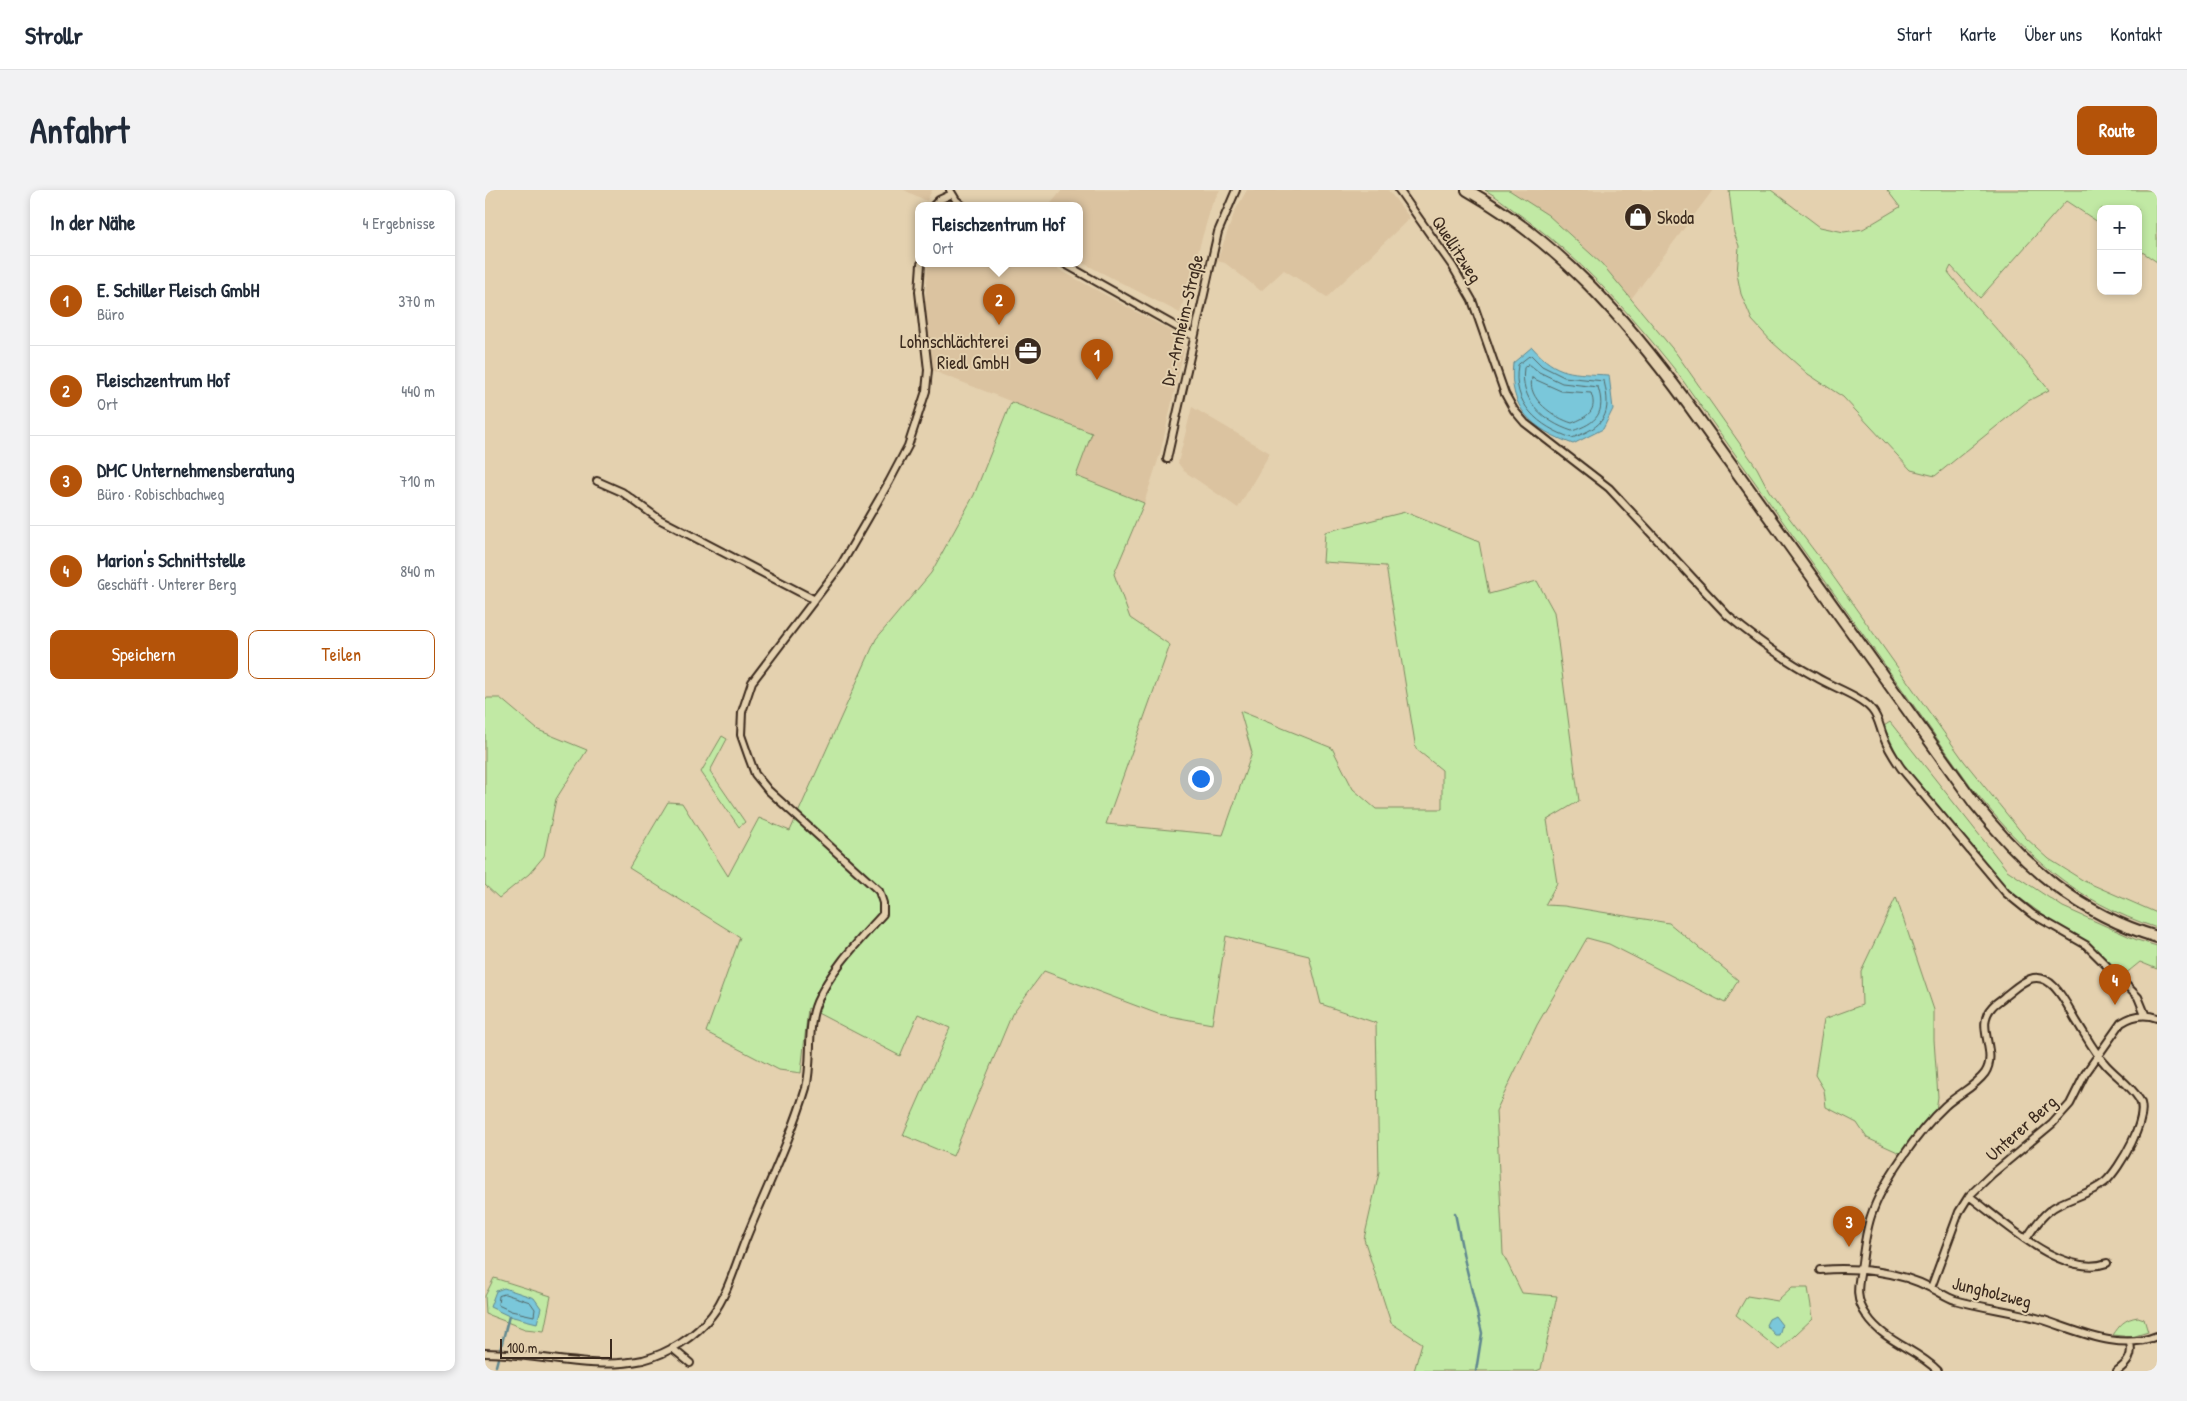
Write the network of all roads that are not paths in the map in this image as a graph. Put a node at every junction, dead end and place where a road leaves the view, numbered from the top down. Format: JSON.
{"nodes":[{"id":1,"x":1236,"y":190,"type":"edge"},
{"id":2,"x":1399,"y":190,"type":"edge"},
{"id":3,"x":1467,"y":190,"type":"edge"},
{"id":4,"x":951,"y":192,"type":"edge"},
{"id":5,"x":937,"y":202,"type":"edge"},
{"id":6,"x":960,"y":202,"type":"edge"},
{"id":7,"x":921,"y":267,"type":"edge"},
{"id":8,"x":1070,"y":267,"type":"edge"},
{"id":9,"x":1193,"y":336,"type":"junction"},
{"id":10,"x":1167,"y":459,"type":"dead end"},
{"id":11,"x":597,"y":481,"type":"dead end"},
{"id":12,"x":813,"y":599,"type":"junction"},
{"id":13,"x":2157,"y":936,"type":"edge"},
{"id":14,"x":2145,"y":1014,"type":"junction"},
{"id":15,"x":2157,"y":1018,"type":"edge"},
{"id":16,"x":2098,"y":1055,"type":"junction"},
{"id":17,"x":1969,"y":1196,"type":"junction"},
{"id":18,"x":2026,"y":1239,"type":"junction"},
{"id":19,"x":2107,"y":1263,"type":"dead end"},
{"id":20,"x":1820,"y":1270,"type":"dead end"},
{"id":21,"x":1861,"y":1270,"type":"junction"},
{"id":22,"x":1931,"y":1288,"type":"junction"},
{"id":23,"x":2157,"y":1336,"type":"edge"},
{"id":24,"x":2130,"y":1343,"type":"junction"},
{"id":25,"x":672,"y":1348,"type":"junction"},
{"id":26,"x":485,"y":1353,"type":"edge"},
{"id":27,"x":690,"y":1363,"type":"dead end"},
{"id":28,"x":1938,"y":1371,"type":"edge"},
{"id":29,"x":2117,"y":1371,"type":"edge"}],
"edges":[{"from":1,"to":9,"type":"street","name":"Dr.-Arnheim-Straße"},
{"from":2,"to":14,"type":"street","name":"Quellitzweg"},
{"from":3,"to":13,"type":"highway"},
{"from":4,"to":5,"type":"street"},
{"from":4,"to":6,"type":"street"},
{"from":7,"to":12,"type":"street"},
{"from":8,"to":9,"type":"street"},
{"from":9,"to":10,"type":"street","name":"Dr.-Arnheim-Straße"},
{"from":11,"to":12,"type":"street"},
{"from":12,"to":25,"type":"street"},
{"from":14,"to":15,"type":"street"},
{"from":14,"to":16,"type":"street","name":"Unterer Berg"},
{"from":16,"to":17,"type":"street","name":"Unterer Berg"},
{"from":16,"to":18,"type":"street"},
{"from":16,"to":21,"type":"street"},
{"from":17,"to":18,"type":"street"},
{"from":17,"to":22,"type":"street","name":"Unterer Berg"},
{"from":18,"to":19,"type":"street"},
{"from":20,"to":21,"type":"street","name":"Jungholzweg"},
{"from":21,"to":22,"type":"street","name":"Jungholzweg"},
{"from":21,"to":28,"type":"street"},
{"from":22,"to":24,"type":"street","name":"Jungholzweg"},
{"from":23,"to":24,"type":"street","name":"Jungholzweg"},
{"from":24,"to":29,"type":"street"},
{"from":25,"to":26,"type":"street"},
{"from":25,"to":27,"type":"street"}]}
